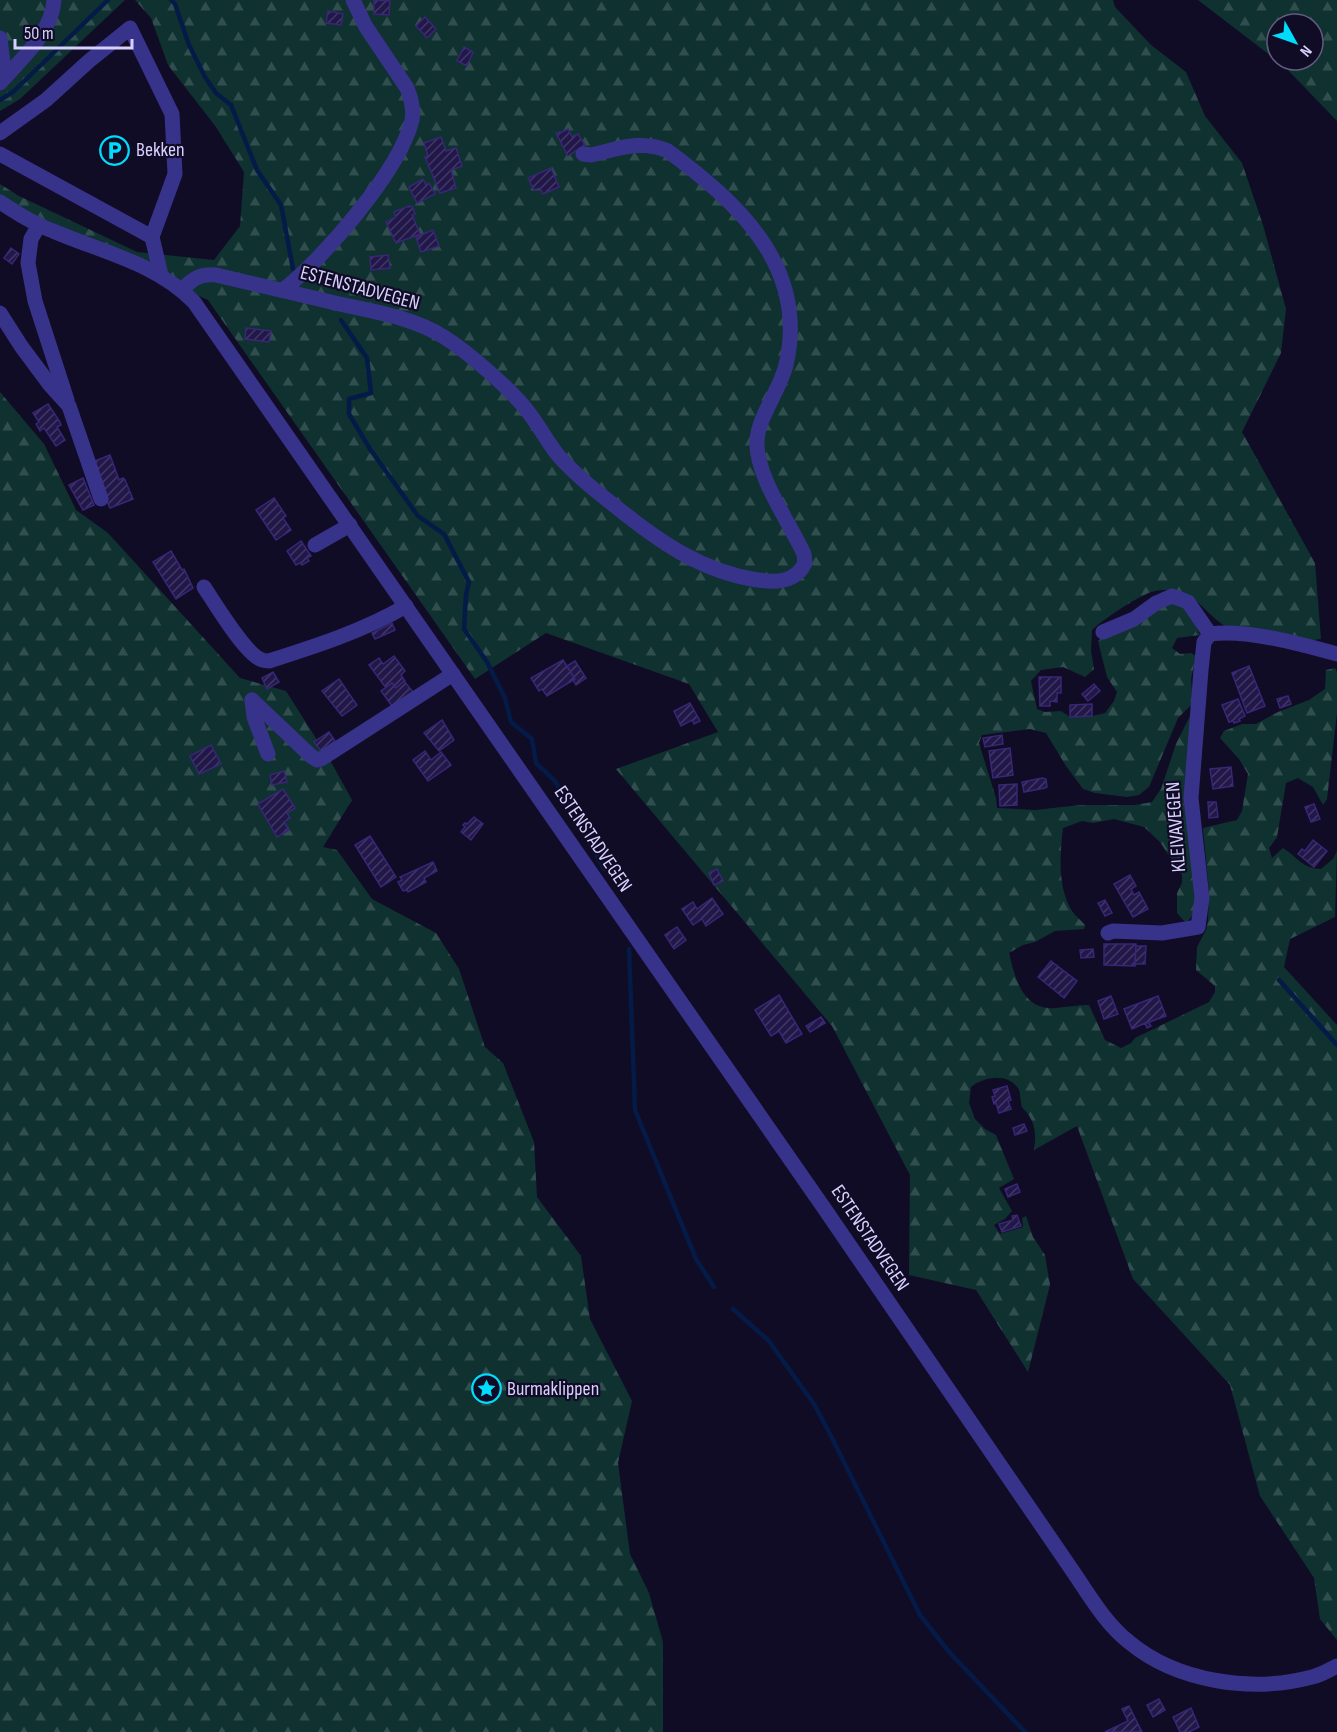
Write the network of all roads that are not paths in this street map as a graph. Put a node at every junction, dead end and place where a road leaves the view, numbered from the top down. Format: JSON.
{"nodes":[{"id":1,"x":54,"y":0,"type":"edge"},
{"id":2,"x":353,"y":0,"type":"edge"},
{"id":3,"x":0,"y":38,"type":"edge"},
{"id":4,"x":4,"y":78,"type":"edge"},
{"id":5,"x":0,"y":133,"type":"edge"},
{"id":6,"x":0,"y":154,"type":"edge"},
{"id":7,"x":584,"y":154,"type":"dead end"},
{"id":8,"x":0,"y":202,"type":"edge"},
{"id":9,"x":39,"y":225,"type":"junction"},
{"id":10,"x":152,"y":237,"type":"junction"},
{"id":11,"x":161,"y":275,"type":"junction"},
{"id":12,"x":182,"y":290,"type":"junction"},
{"id":13,"x":284,"y":290,"type":"junction"},
{"id":14,"x":0,"y":313,"type":"edge"},
{"id":15,"x":69,"y":406,"type":"junction"},
{"id":16,"x":101,"y":499,"type":"dead end"},
{"id":17,"x":350,"y":525,"type":"junction"},
{"id":18,"x":315,"y":545,"type":"dead end"},
{"id":19,"x":204,"y":586,"type":"dead end"},
{"id":20,"x":406,"y":606,"type":"junction"},
{"id":21,"x":1103,"y":632,"type":"dead end"},
{"id":22,"x":1210,"y":634,"type":"junction"},
{"id":23,"x":1337,"y":654,"type":"edge"},
{"id":24,"x":453,"y":674,"type":"junction"},
{"id":25,"x":268,"y":754,"type":"dead end"},
{"id":26,"x":1108,"y":933,"type":"dead end"},
{"id":27,"x":1337,"y":1666,"type":"edge"}],
"edges":[{"from":1,"to":4,"type":"street"},
{"from":2,"to":13,"type":"street","name":"ESTENSTADVEGEN"},
{"from":3,"to":4,"type":"street"},
{"from":5,"to":10,"type":"street"},
{"from":6,"to":10,"type":"street"},
{"from":7,"to":13,"type":"street","name":"ESTENSTADVEGEN"},
{"from":8,"to":9,"type":"street","name":"ESTENSTADVEGEN"},
{"from":9,"to":11,"type":"street","name":"ESTENSTADVEGEN"},
{"from":9,"to":15,"type":"street"},
{"from":10,"to":11,"type":"street"},
{"from":11,"to":12,"type":"street","name":"ESTENSTADVEGEN"},
{"from":12,"to":13,"type":"street","name":"ESTENSTADVEGEN"},
{"from":12,"to":17,"type":"street","name":"ESTENSTADVEGEN"},
{"from":14,"to":15,"type":"street"},
{"from":15,"to":16,"type":"street"},
{"from":17,"to":18,"type":"street"},
{"from":17,"to":20,"type":"street","name":"ESTENSTADVEGEN"},
{"from":19,"to":20,"type":"street"},
{"from":20,"to":24,"type":"street","name":"ESTENSTADVEGEN"},
{"from":21,"to":22,"type":"street"},
{"from":22,"to":23,"type":"street"},
{"from":22,"to":26,"type":"street","name":"KLEIVAVEGEN"},
{"from":24,"to":25,"type":"street"},
{"from":24,"to":27,"type":"street","name":"ESTENSTADVEGEN"}]}
